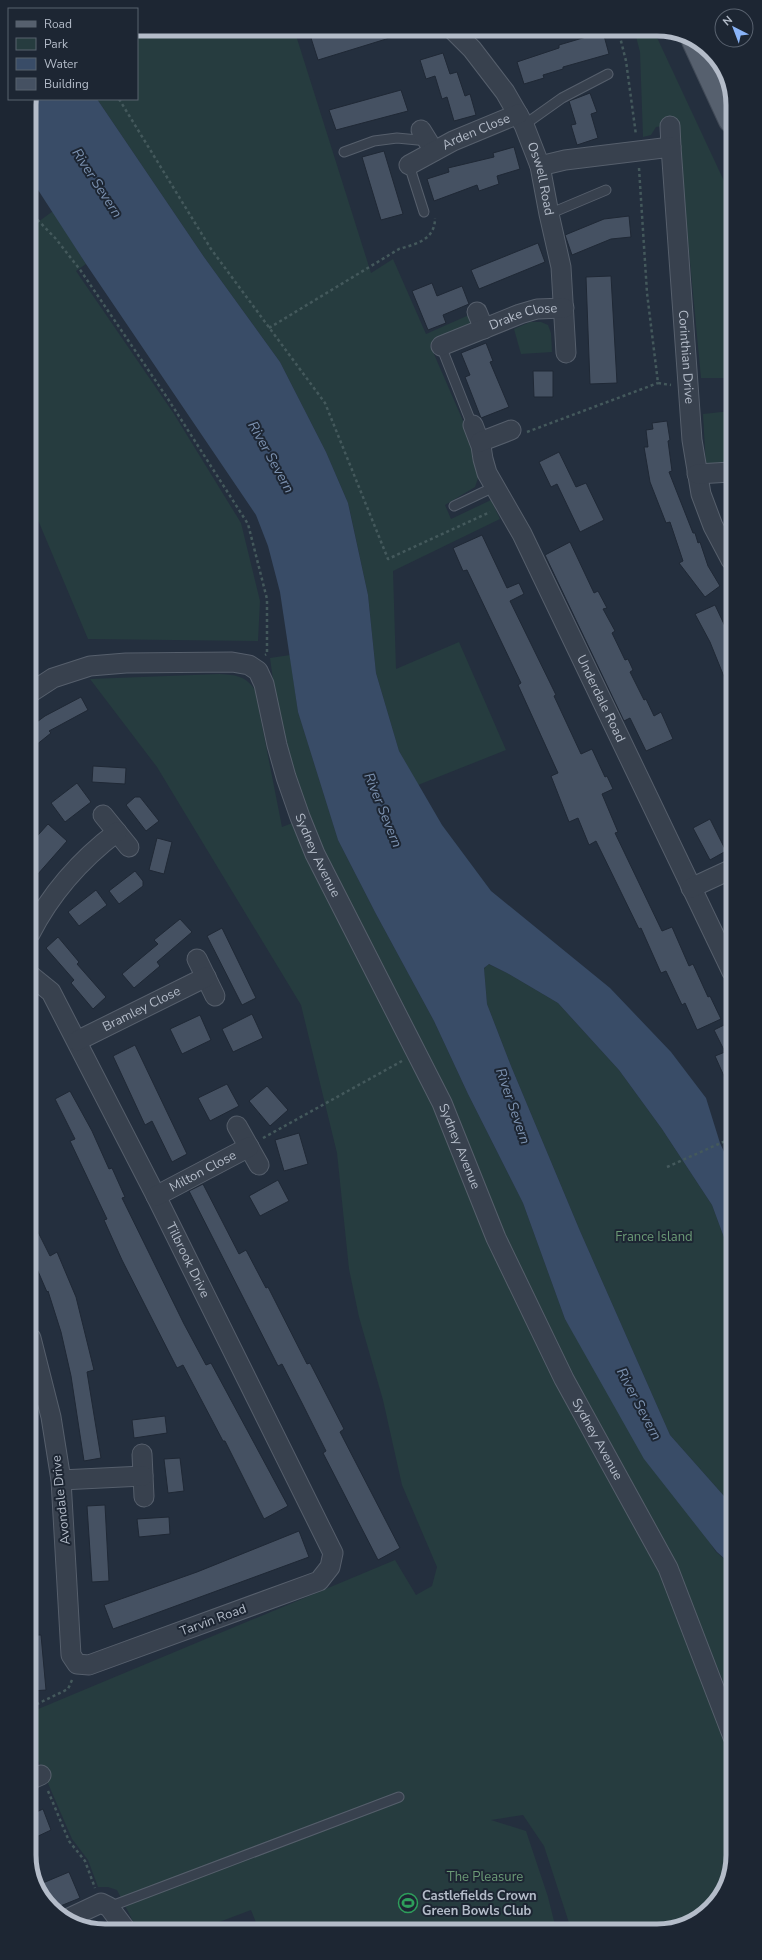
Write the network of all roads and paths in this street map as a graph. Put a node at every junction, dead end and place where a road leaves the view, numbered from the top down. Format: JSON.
{"nodes":[{"id":1,"x":459,"y":36,"type":"edge"},
{"id":2,"x":620,"y":36,"type":"edge"},
{"id":3,"x":696,"y":48,"type":"edge"},
{"id":4,"x":608,"y":74,"type":"dead end"},
{"id":5,"x":120,"y":100,"type":"edge"},
{"id":6,"x":726,"y":112,"type":"edge"},
{"id":7,"x":521,"y":120,"type":"junction"},
{"id":8,"x":670,"y":126,"type":"dead end"},
{"id":9,"x":427,"y":141,"type":"junction"},
{"id":10,"x":671,"y":147,"type":"junction"},
{"id":11,"x":344,"y":152,"type":"dead end"},
{"id":12,"x":637,"y":152,"type":"junction"},
{"id":13,"x":409,"y":165,"type":"joint"},
{"id":14,"x":540,"y":166,"type":"junction"},
{"id":15,"x":606,"y":190,"type":"dead end"},
{"id":16,"x":424,"y":212,"type":"dead end"},
{"id":17,"x":549,"y":214,"type":"junction"},
{"id":18,"x":435,"y":216,"type":"dead end"},
{"id":19,"x":36,"y":218,"type":"edge"},
{"id":20,"x":564,"y":308,"type":"junction"},
{"id":21,"x":269,"y":328,"type":"junction"},
{"id":22,"x":442,"y":346,"type":"joint"},
{"id":23,"x":566,"y":353,"type":"dead end"},
{"id":24,"x":658,"y":383,"type":"junction"},
{"id":25,"x":689,"y":388,"type":"junction"},
{"id":26,"x":474,"y":428,"type":"junction"},
{"id":27,"x":511,"y":430,"type":"joint"},
{"id":28,"x":726,"y":472,"type":"edge"},
{"id":29,"x":697,"y":474,"type":"junction"},
{"id":30,"x":494,"y":487,"type":"junction"},
{"id":31,"x":505,"y":505,"type":"junction"},
{"id":32,"x":454,"y":506,"type":"dead end"},
{"id":33,"x":726,"y":550,"type":"edge"},
{"id":34,"x":250,"y":665,"type":"junction"},
{"id":35,"x":36,"y":689,"type":"edge"},
{"id":36,"x":103,"y":815,"type":"dead end"},
{"id":37,"x":117,"y":832,"type":"junction"},
{"id":38,"x":129,"y":847,"type":"dead end"},
{"id":39,"x":726,"y":872,"type":"edge"},
{"id":40,"x":691,"y":888,"type":"junction"},
{"id":41,"x":36,"y":923,"type":"edge"},
{"id":42,"x":197,"y":959,"type":"dead end"},
{"id":43,"x":726,"y":960,"type":"edge"},
{"id":44,"x":206,"y":977,"type":"junction"},
{"id":45,"x":36,"y":980,"type":"edge"},
{"id":46,"x":216,"y":996,"type":"dead end"},
{"id":47,"x":77,"y":1041,"type":"junction"},
{"id":48,"x":416,"y":1053,"type":"junction"},
{"id":49,"x":237,"y":1126,"type":"dead end"},
{"id":50,"x":726,"y":1141,"type":"edge"},
{"id":51,"x":249,"y":1146,"type":"junction"},
{"id":52,"x":260,"y":1165,"type":"dead end"},
{"id":53,"x":668,"y":1167,"type":"dead end"},
{"id":54,"x":156,"y":1196,"type":"junction"},
{"id":55,"x":36,"y":1370,"type":"edge"},
{"id":56,"x":142,"y":1454,"type":"dead end"},
{"id":57,"x":143,"y":1476,"type":"junction"},
{"id":58,"x":61,"y":1480,"type":"junction"},
{"id":59,"x":144,"y":1497,"type":"dead end"},
{"id":60,"x":333,"y":1554,"type":"joint"},
{"id":61,"x":77,"y":1664,"type":"junction"},
{"id":62,"x":36,"y":1705,"type":"edge"},
{"id":63,"x":726,"y":1719,"type":"edge"},
{"id":64,"x":36,"y":1777,"type":"edge"},
{"id":65,"x":399,"y":1797,"type":"dead end"},
{"id":66,"x":105,"y":1905,"type":"junction"},
{"id":67,"x":73,"y":1916,"type":"edge"},
{"id":68,"x":121,"y":1924,"type":"edge"}],
"edges":[{"from":1,"to":7,"type":"street","name":"Oswell Road"},
{"from":2,"to":12,"type":"path"},
{"from":3,"to":6,"type":"main road"},
{"from":4,"to":7,"type":"lane"},
{"from":5,"to":21,"type":"path"},
{"from":7,"to":9,"type":"street","name":"Arden Close"},
{"from":7,"to":14,"type":"street","name":"Oswell Road"},
{"from":8,"to":10,"type":"street","name":"Corinthian Drive"},
{"from":9,"to":11,"type":"lane"},
{"from":9,"to":13,"type":"street","name":"Arden Close"},
{"from":10,"to":12,"type":"street"},
{"from":10,"to":25,"type":"street","name":"Corinthian Drive"},
{"from":12,"to":14,"type":"street"},
{"from":12,"to":24,"type":"path"},
{"from":13,"to":16,"type":"lane"},
{"from":14,"to":17,"type":"street","name":"Oswell Road"},
{"from":15,"to":17,"type":"lane"},
{"from":17,"to":20,"type":"street","name":"Oswell Road"},
{"from":18,"to":21,"type":"path"},
{"from":19,"to":34,"type":"path"},
{"from":20,"to":22,"type":"street","name":"Drake Close"},
{"from":20,"to":23,"type":"street","name":"Oswell Road"},
{"from":21,"to":31,"type":"path"},
{"from":22,"to":26,"type":"lane"},
{"from":24,"to":25,"type":"path"},
{"from":24,"to":27,"type":"path"},
{"from":25,"to":29,"type":"street","name":"Corinthian Drive"},
{"from":26,"to":27,"type":"street"},
{"from":26,"to":30,"type":"street","name":"Underdale Road"},
{"from":28,"to":29,"type":"street"},
{"from":29,"to":33,"type":"street","name":"Corinthian Drive"},
{"from":30,"to":31,"type":"street","name":"Underdale Road"},
{"from":30,"to":32,"type":"lane"},
{"from":31,"to":40,"type":"street","name":"Underdale Road"},
{"from":34,"to":35,"type":"street"},
{"from":34,"to":48,"type":"street","name":"Sydney Avenue"},
{"from":36,"to":37,"type":"street"},
{"from":37,"to":38,"type":"street"},
{"from":37,"to":41,"type":"street"},
{"from":39,"to":40,"type":"street"},
{"from":40,"to":43,"type":"street","name":"Underdale Road"},
{"from":42,"to":44,"type":"street"},
{"from":44,"to":46,"type":"street"},
{"from":44,"to":47,"type":"street","name":"Bramley Close"},
{"from":45,"to":47,"type":"street","name":"Tilbrook Drive"},
{"from":47,"to":54,"type":"street","name":"Tilbrook Drive"},
{"from":48,"to":51,"type":"path"},
{"from":48,"to":63,"type":"street","name":"Sydney Avenue"},
{"from":49,"to":51,"type":"street","name":"Milton Close"},
{"from":50,"to":53,"type":"path"},
{"from":51,"to":52,"type":"street","name":"Milton Close"},
{"from":51,"to":54,"type":"street","name":"Milton Close"},
{"from":54,"to":60,"type":"street","name":"Tilbrook Drive"},
{"from":55,"to":58,"type":"street","name":"Avondale Drive"},
{"from":56,"to":57,"type":"street"},
{"from":57,"to":58,"type":"street"},
{"from":57,"to":59,"type":"street"},
{"from":58,"to":61,"type":"street","name":"Avondale Drive"},
{"from":60,"to":61,"type":"street","name":"Tarvin Road"},
{"from":61,"to":62,"type":"path"},
{"from":64,"to":66,"type":"path"},
{"from":65,"to":66,"type":"lane"},
{"from":66,"to":67,"type":"street"},
{"from":66,"to":68,"type":"street"}]}
